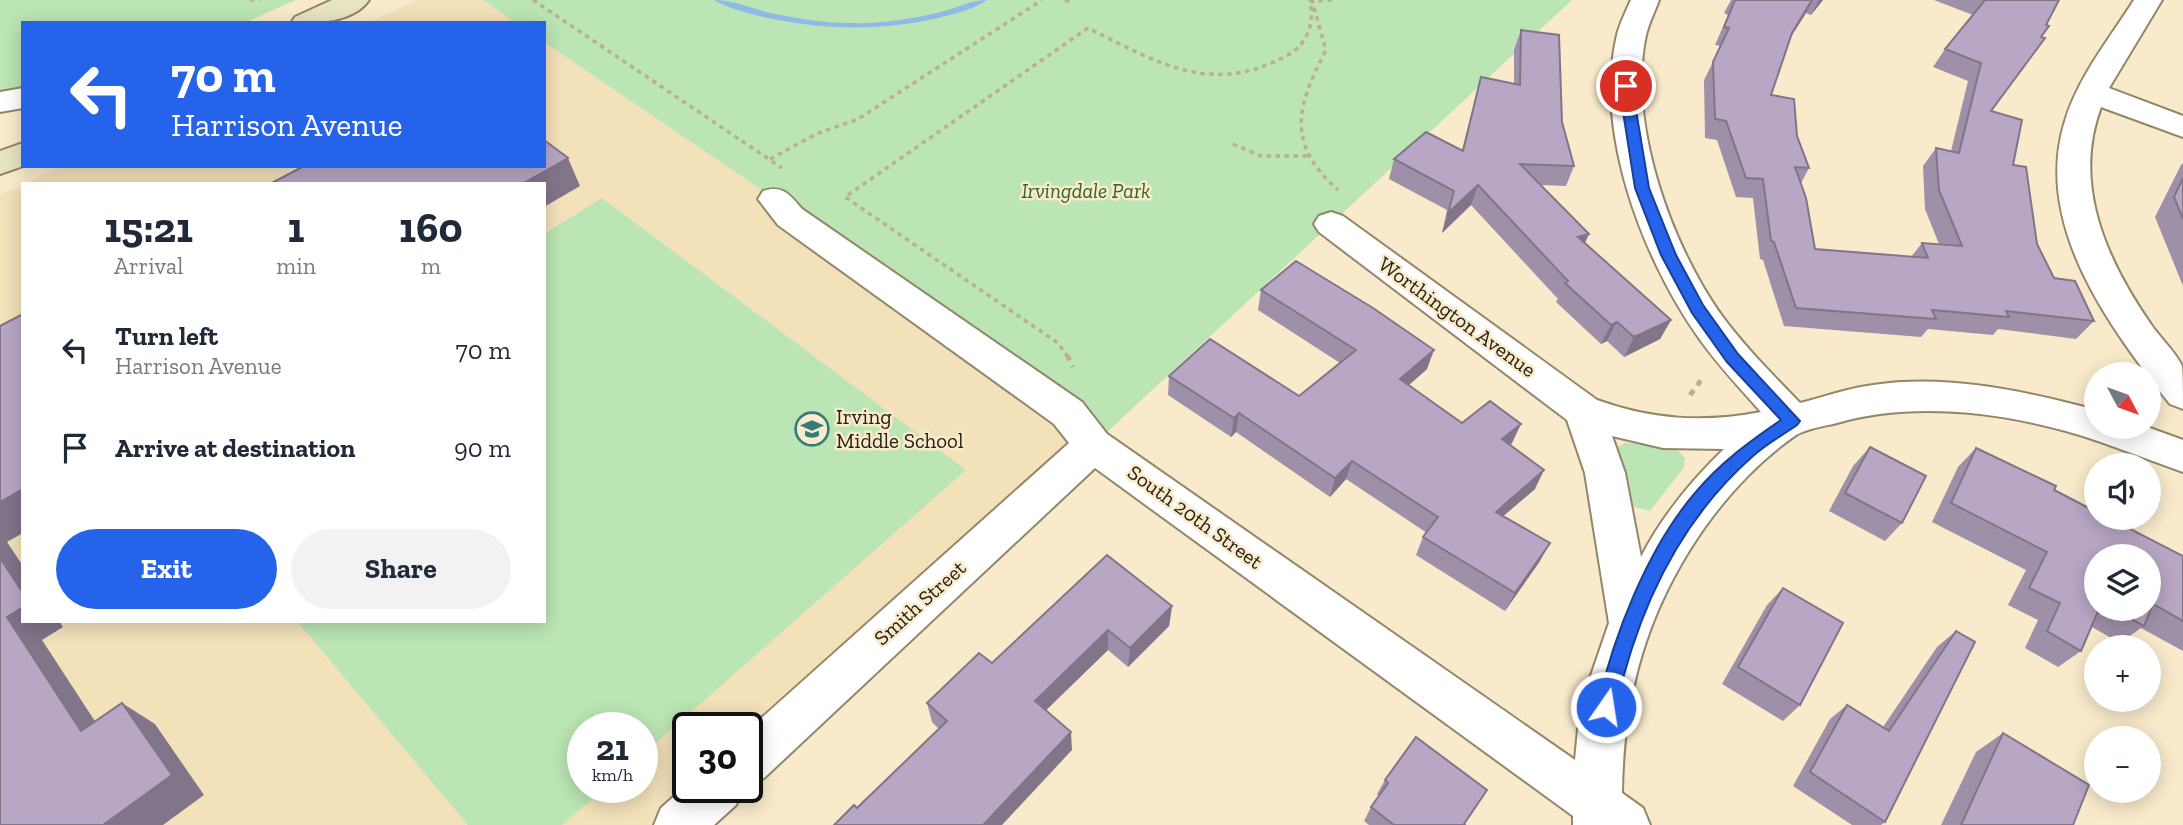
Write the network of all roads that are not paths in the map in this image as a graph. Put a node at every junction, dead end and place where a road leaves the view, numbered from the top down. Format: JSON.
{"nodes":[{"id":1,"x":355,"y":0,"type":"edge"},
{"id":2,"x":1645,"y":0,"type":"edge"},
{"id":3,"x":2148,"y":0,"type":"edge"},
{"id":4,"x":309,"y":21,"type":"edge"},
{"id":5,"x":2093,"y":93,"type":"junction"},
{"id":6,"x":21,"y":98,"type":"edge"},
{"id":7,"x":0,"y":102,"type":"edge"},
{"id":8,"x":2183,"y":127,"type":"edge"},
{"id":9,"x":21,"y":154,"type":"edge"},
{"id":10,"x":0,"y":163,"type":"edge"},
{"id":11,"x":781,"y":185,"type":"road end"},
{"id":12,"x":1339,"y":211,"type":"road end"},
{"id":13,"x":2183,"y":394,"type":"edge"},
{"id":14,"x":1583,"y":411,"type":"junction"},
{"id":15,"x":1792,"y":421,"type":"junction"},
{"id":16,"x":2084,"y":422,"type":"edge"},
{"id":17,"x":2137,"y":439,"type":"edge"},
{"id":18,"x":1093,"y":445,"type":"junction"},
{"id":19,"x":2183,"y":456,"type":"edge"},
{"id":20,"x":1631,"y":626,"type":"junction"},
{"id":21,"x":763,"y":747,"type":"edge"},
{"id":22,"x":702,"y":803,"type":"edge"},
{"id":23,"x":1608,"y":818,"type":"edge"},
{"id":24,"x":678,"y":825,"type":"edge"}],
"edges":[{"from":1,"to":4,"type":"main road"},
{"from":2,"to":15,"type":"street"},
{"from":3,"to":5,"type":"street"},
{"from":5,"to":8,"type":"street"},
{"from":5,"to":13,"type":"street"},
{"from":6,"to":7,"type":"street"},
{"from":9,"to":10,"type":"main road"},
{"from":11,"to":18,"type":"street","name":"South 20th Street"},
{"from":12,"to":14,"type":"street","name":"Worthington Avenue"},
{"from":14,"to":15,"type":"street","name":"Worthington Avenue"},
{"from":14,"to":20,"type":"street"},
{"from":15,"to":16,"type":"street","name":"Worthington Avenue"},
{"from":15,"to":20,"type":"street"},
{"from":17,"to":19,"type":"street"},
{"from":18,"to":21,"type":"street","name":"Smith Street"},
{"from":18,"to":23,"type":"street","name":"South 20th Street"},
{"from":20,"to":23,"type":"street"},
{"from":22,"to":24,"type":"street"}]}
